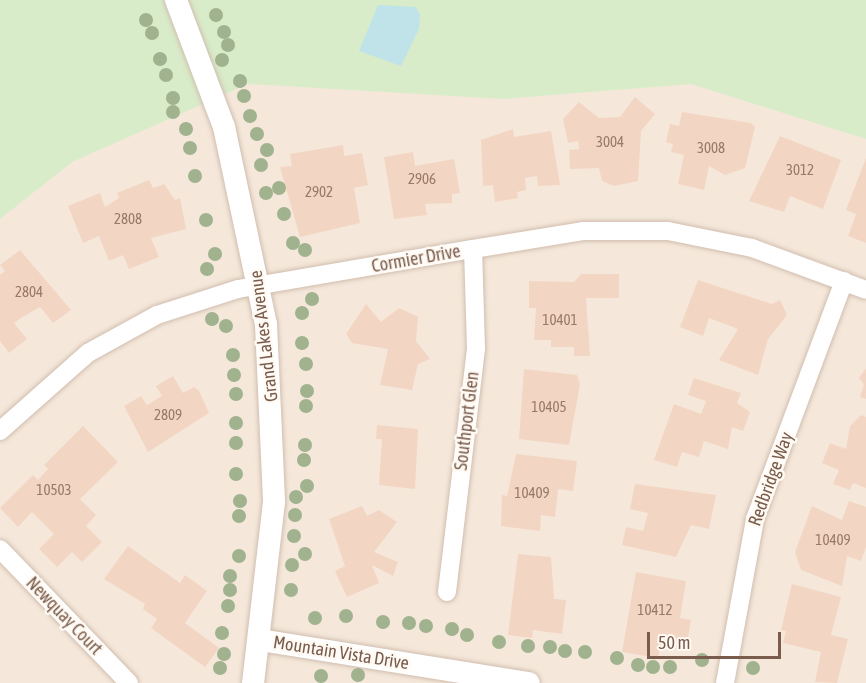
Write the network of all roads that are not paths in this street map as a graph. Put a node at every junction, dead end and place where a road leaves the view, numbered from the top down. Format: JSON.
{"nodes":[{"id":1,"x":176,"y":0,"type":"edge"},
{"id":2,"x":473,"y":249,"type":"junction"},
{"id":3,"x":844,"y":282,"type":"junction"},
{"id":4,"x":260,"y":285,"type":"junction"},
{"id":5,"x":866,"y":290,"type":"edge"},
{"id":6,"x":0,"y":431,"type":"edge"},
{"id":7,"x":0,"y":549,"type":"edge"},
{"id":8,"x":447,"y":592,"type":"dead end"},
{"id":9,"x":260,"y":640,"type":"junction"},
{"id":10,"x":129,"y":683,"type":"edge"},
{"id":11,"x":253,"y":683,"type":"edge"},
{"id":12,"x":529,"y":683,"type":"edge"},
{"id":13,"x":725,"y":683,"type":"edge"}],
"edges":[{"from":1,"to":4,"type":"street","name":"Grand Lakes Avenue"},
{"from":2,"to":3,"type":"street","name":"Cormier Drive"},
{"from":2,"to":4,"type":"street","name":"Cormier Drive"},
{"from":2,"to":8,"type":"street","name":"Southport Glen"},
{"from":3,"to":5,"type":"street","name":"Cormier Drive"},
{"from":3,"to":13,"type":"street","name":"Redbridge Way"},
{"from":4,"to":6,"type":"street","name":"Cormier Drive"},
{"from":4,"to":9,"type":"street","name":"Grand Lakes Avenue"},
{"from":7,"to":10,"type":"street","name":"Newquay Court"},
{"from":9,"to":11,"type":"street","name":"Grand Lakes Avenue"},
{"from":9,"to":12,"type":"street","name":"Mountain Vista Drive"}]}
